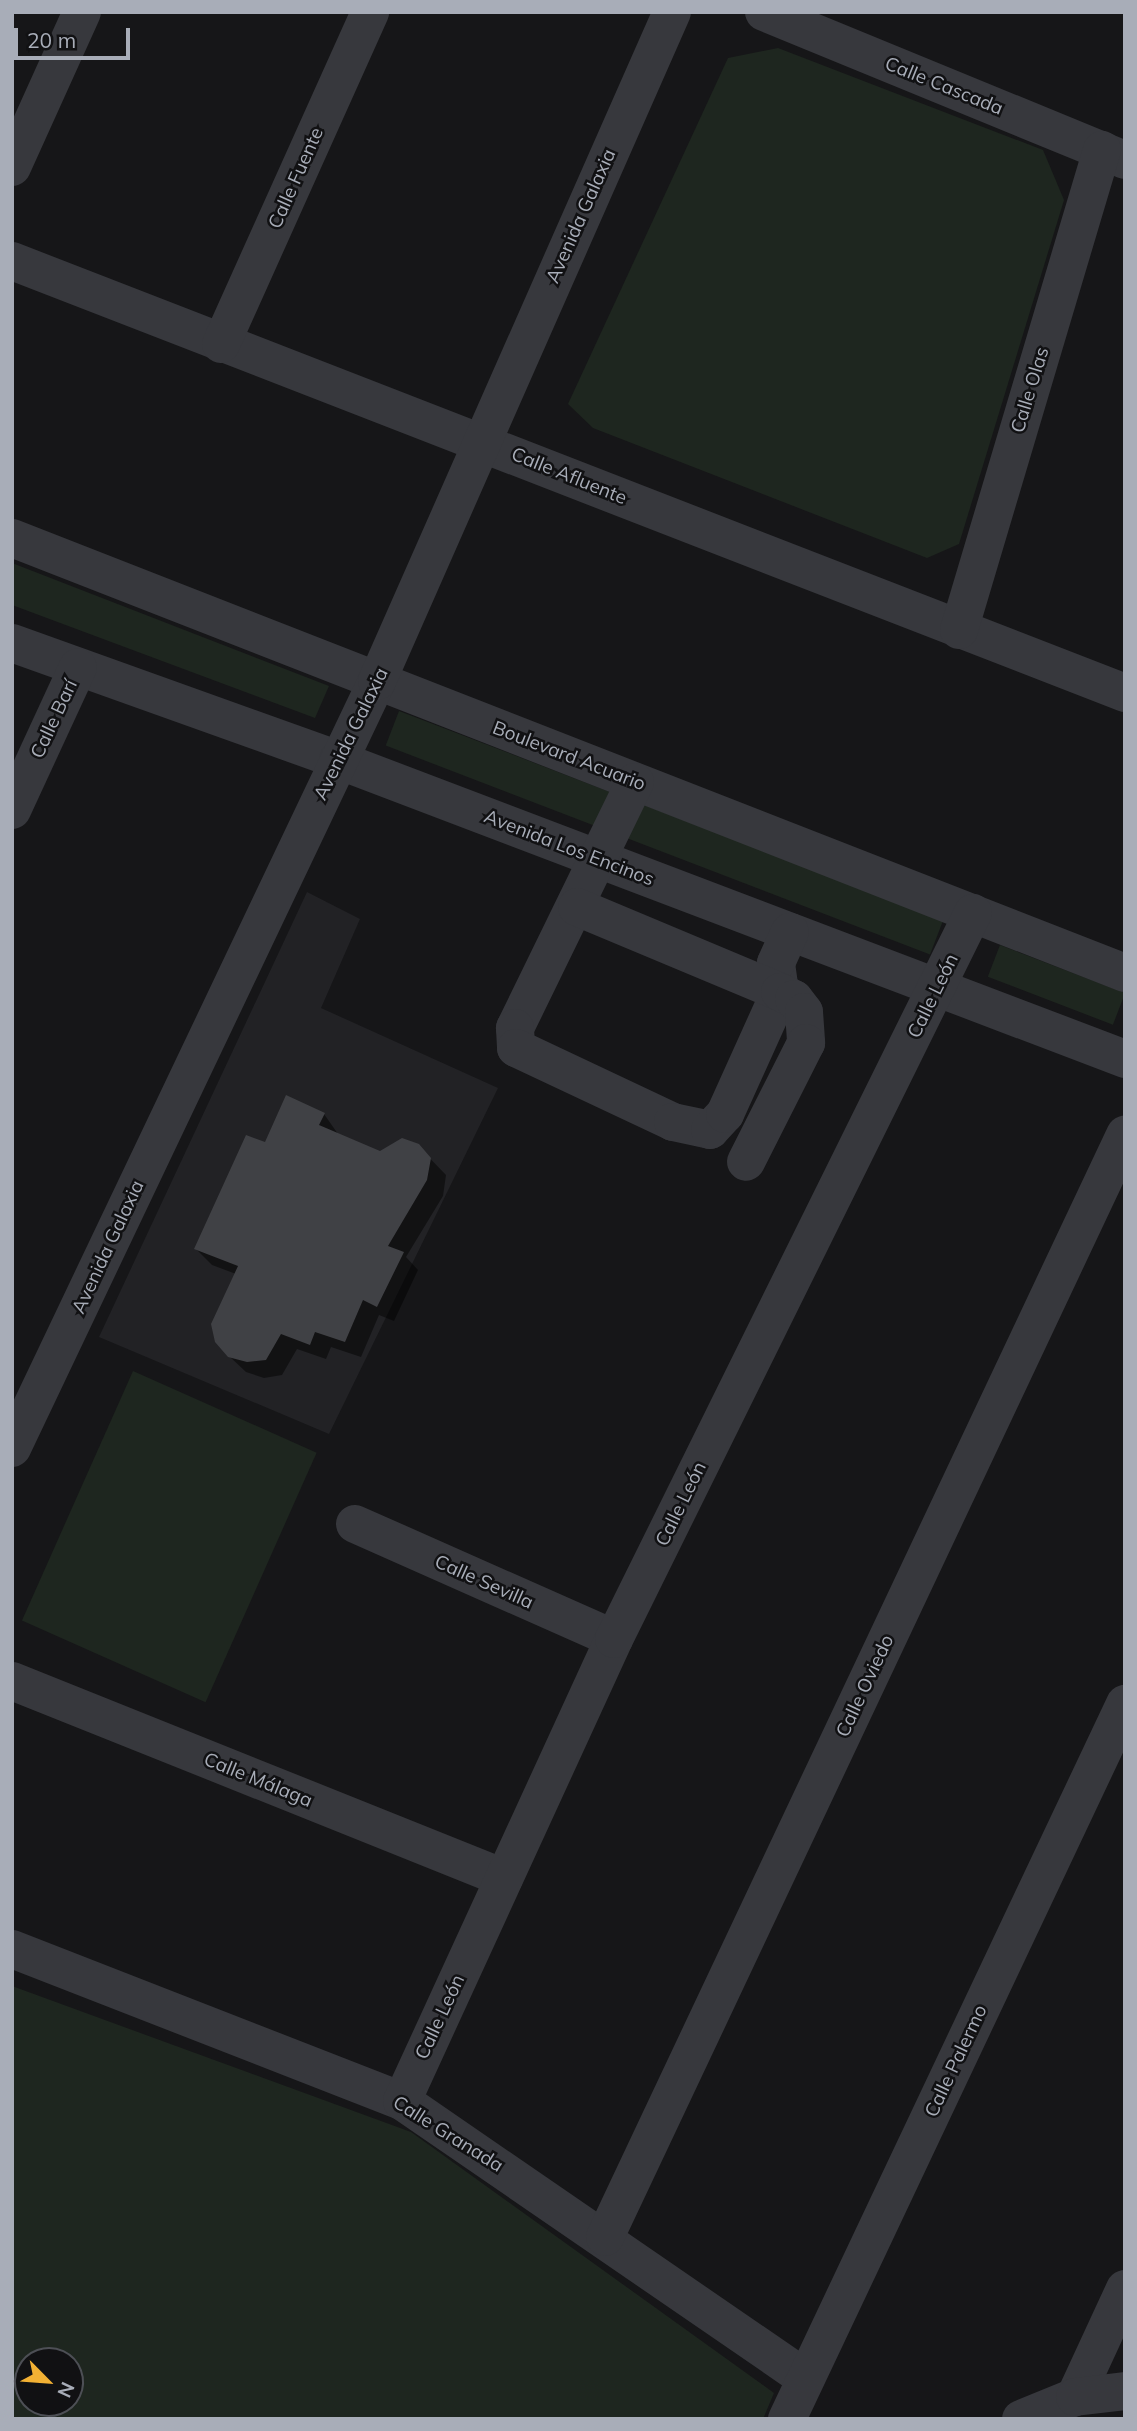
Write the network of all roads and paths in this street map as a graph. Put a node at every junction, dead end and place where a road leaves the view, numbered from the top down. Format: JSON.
{"nodes":[{"id":1,"x":82,"y":12,"type":"edge"},
{"id":2,"x":370,"y":12,"type":"edge"},
{"id":3,"x":672,"y":12,"type":"edge"},
{"id":4,"x":764,"y":12,"type":"edge"},
{"id":5,"x":1113,"y":155,"type":"edge"},
{"id":6,"x":12,"y":167,"type":"edge"},
{"id":7,"x":12,"y":261,"type":"edge"},
{"id":8,"x":221,"y":344,"type":"junction"},
{"id":9,"x":480,"y":440,"type":"junction"},
{"id":10,"x":12,"y":538,"type":"edge"},
{"id":11,"x":959,"y":630,"type":"junction"},
{"id":12,"x":12,"y":643,"type":"edge"},
{"id":13,"x":78,"y":667,"type":"junction"},
{"id":14,"x":377,"y":681,"type":"junction"},
{"id":15,"x":1125,"y":693,"type":"edge"},
{"id":16,"x":338,"y":760,"type":"junction"},
{"id":17,"x":635,"y":782,"type":"junction"},
{"id":18,"x":12,"y":810,"type":"edge"},
{"id":19,"x":597,"y":859,"type":"junction"},
{"id":20,"x":577,"y":907,"type":"junction"},
{"id":21,"x":973,"y":913,"type":"junction"},
{"id":22,"x":790,"y":932,"type":"junction"},
{"id":23,"x":1125,"y":973,"type":"edge"},
{"id":24,"x":937,"y":988,"type":"junction"},
{"id":25,"x":780,"y":992,"type":"junction"},
{"id":26,"x":1125,"y":1059,"type":"edge"},
{"id":27,"x":1125,"y":1135,"type":"edge"},
{"id":28,"x":746,"y":1161,"type":"dead end"},
{"id":29,"x":12,"y":1448,"type":"edge"},
{"id":30,"x":355,"y":1524,"type":"dead end"},
{"id":31,"x":614,"y":1639,"type":"junction"},
{"id":32,"x":12,"y":1681,"type":"edge"},
{"id":33,"x":1125,"y":1704,"type":"edge"},
{"id":34,"x":504,"y":1878,"type":"junction"},
{"id":35,"x":12,"y":1949,"type":"edge"},
{"id":36,"x":402,"y":2101,"type":"junction"},
{"id":37,"x":605,"y":2236,"type":"junction"},
{"id":38,"x":1125,"y":2289,"type":"edge"},
{"id":39,"x":805,"y":2378,"type":"junction"},
{"id":40,"x":1125,"y":2390,"type":"edge"},
{"id":41,"x":1074,"y":2396,"type":"junction"},
{"id":42,"x":787,"y":2419,"type":"edge"},
{"id":43,"x":1021,"y":2419,"type":"edge"}],
"edges":[{"from":1,"to":6,"type":"street"},
{"from":2,"to":8,"type":"street","name":"Calle Fuente"},
{"from":3,"to":9,"type":"street","name":"Avenida Galaxia"},
{"from":4,"to":5,"type":"street","name":"Calle Cascada"},
{"from":5,"to":11,"type":"street","name":"Calle Olas"},
{"from":7,"to":8,"type":"street","name":"Calle Afluente"},
{"from":8,"to":9,"type":"street","name":"Calle Afluente"},
{"from":9,"to":11,"type":"street","name":"Calle Afluente"},
{"from":9,"to":14,"type":"street","name":"Avenida Galaxia"},
{"from":10,"to":14,"type":"street","name":"Boulevard Acuario"},
{"from":11,"to":15,"type":"street","name":"Calle Afluente"},
{"from":12,"to":13,"type":"street","name":"Avenida Los Encinos"},
{"from":13,"to":16,"type":"street","name":"Avenida Los Encinos"},
{"from":13,"to":18,"type":"street","name":"Calle Barí"},
{"from":14,"to":16,"type":"street","name":"Avenida Galaxia"},
{"from":14,"to":17,"type":"street","name":"Boulevard Acuario"},
{"from":16,"to":19,"type":"street","name":"Avenida Los Encinos"},
{"from":16,"to":29,"type":"street","name":"Avenida Galaxia"},
{"from":17,"to":19,"type":"street"},
{"from":17,"to":21,"type":"street","name":"Boulevard Acuario"},
{"from":19,"to":20,"type":"street"},
{"from":19,"to":22,"type":"street","name":"Avenida Los Encinos"},
{"from":20,"to":25,"type":"street"},
{"from":20,"to":25,"type":"street"},
{"from":21,"to":23,"type":"street","name":"Boulevard Acuario"},
{"from":21,"to":24,"type":"street","name":"Calle León"},
{"from":22,"to":24,"type":"street","name":"Avenida Los Encinos"},
{"from":22,"to":25,"type":"street"},
{"from":24,"to":26,"type":"street","name":"Avenida Los Encinos"},
{"from":24,"to":31,"type":"street","name":"Calle León"},
{"from":25,"to":28,"type":"street"},
{"from":27,"to":37,"type":"street","name":"Calle Oviedo"},
{"from":30,"to":31,"type":"street","name":"Calle Sevilla"},
{"from":31,"to":34,"type":"street","name":"Calle León"},
{"from":32,"to":34,"type":"street","name":"Calle Málaga"},
{"from":33,"to":39,"type":"street","name":"Calle Palermo"},
{"from":34,"to":36,"type":"street","name":"Calle León"},
{"from":35,"to":36,"type":"street","name":"Calle Granada"},
{"from":36,"to":37,"type":"street","name":"Calle Granada"},
{"from":37,"to":39,"type":"street","name":"Calle Granada"},
{"from":38,"to":41,"type":"street"},
{"from":39,"to":42,"type":"street","name":"Calle Palermo"},
{"from":40,"to":41,"type":"street"},
{"from":41,"to":43,"type":"street"}]}
